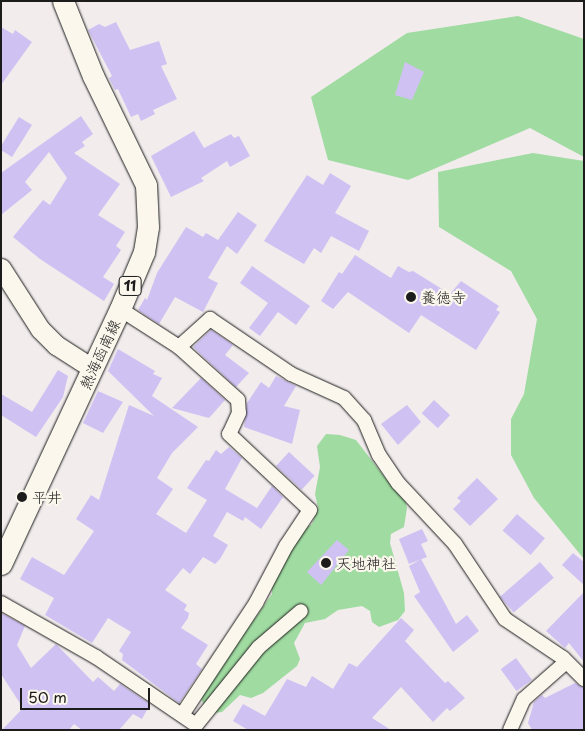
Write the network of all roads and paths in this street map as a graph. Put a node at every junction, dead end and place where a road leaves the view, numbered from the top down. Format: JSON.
{"nodes":[{"id":1,"x":63,"y":1,"type":"edge"},
{"id":2,"x":1,"y":268,"type":"edge"},
{"id":3,"x":120,"y":308,"type":"junction"},
{"id":4,"x":179,"y":347,"type":"junction"},
{"id":5,"x":92,"y":368,"type":"junction"},
{"id":6,"x":1,"y":564,"type":"edge"},
{"id":7,"x":1,"y":603,"type":"edge"},
{"id":8,"x":301,"y":611,"type":"dead end"},
{"id":9,"x":566,"y":662,"type":"junction"},
{"id":10,"x":584,"y":679,"type":"edge"},
{"id":11,"x":182,"y":715,"type":"junction"},
{"id":12,"x":198,"y":728,"type":"edge"},
{"id":13,"x":510,"y":730,"type":"edge"}],
"edges":[{"from":1,"to":3,"type":"main road","name":"熱海函南線","number":"11"},
{"from":2,"to":5,"type":"main road"},
{"from":3,"to":4,"type":"street"},
{"from":3,"to":5,"type":"main road","name":"熱海函南線","number":"11"},
{"from":4,"to":9,"type":"street"},
{"from":4,"to":11,"type":"street"},
{"from":5,"to":6,"type":"main road","name":"熱海函南線","number":"11"},
{"from":7,"to":11,"type":"street"},
{"from":8,"to":12,"type":"street"},
{"from":9,"to":10,"type":"street"},
{"from":9,"to":13,"type":"street"},
{"from":11,"to":12,"type":"street"}]}
